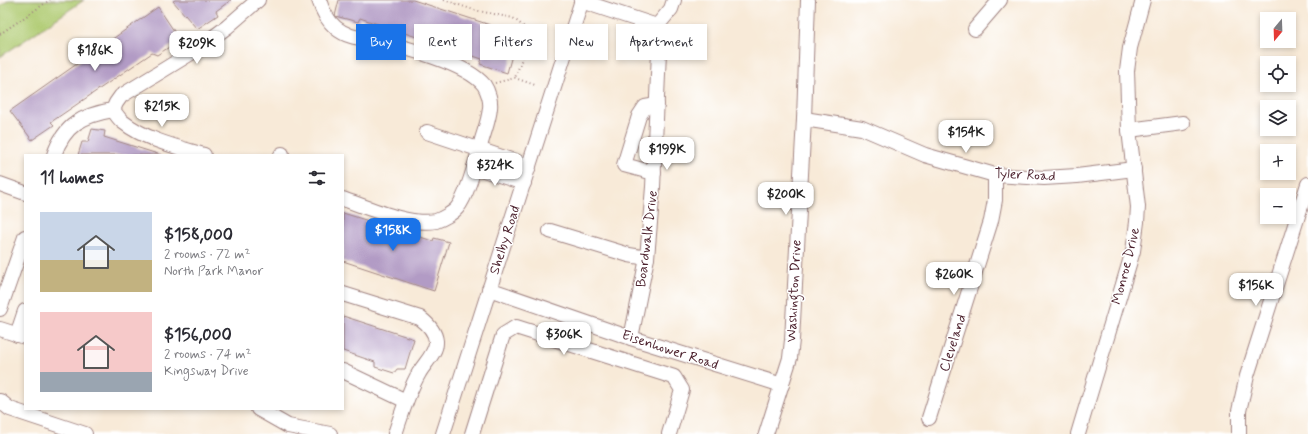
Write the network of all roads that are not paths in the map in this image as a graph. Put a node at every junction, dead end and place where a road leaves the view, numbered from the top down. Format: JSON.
{"nodes":[{"id":1,"x":258,"y":0,"type":"edge"},
{"id":2,"x":319,"y":0,"type":"edge"},
{"id":3,"x":581,"y":0,"type":"edge"},
{"id":4,"x":674,"y":0,"type":"edge"},
{"id":5,"x":808,"y":0,"type":"edge"},
{"id":6,"x":1000,"y":0,"type":"edge"},
{"id":7,"x":1143,"y":0,"type":"edge"},
{"id":8,"x":651,"y":24,"type":"edge"},
{"id":9,"x":659,"y":24,"type":"edge"},
{"id":10,"x":975,"y":29,"type":"dead end"},
{"id":11,"x":659,"y":60,"type":"edge"},
{"id":12,"x":657,"y":105,"type":"junction"},
{"id":13,"x":113,"y":110,"type":"junction"},
{"id":14,"x":804,"y":119,"type":"junction"},
{"id":15,"x":1183,"y":123,"type":"dead end"},
{"id":16,"x":1129,"y":130,"type":"junction"},
{"id":17,"x":427,"y":132,"type":"dead end"},
{"id":18,"x":479,"y":150,"type":"junction"},
{"id":19,"x":54,"y":154,"type":"edge"},
{"id":20,"x":200,"y":154,"type":"edge"},
{"id":21,"x":529,"y":166,"type":"junction"},
{"id":22,"x":474,"y":167,"type":"junction"},
{"id":23,"x":1134,"y":169,"type":"junction"},
{"id":24,"x":654,"y":173,"type":"junction"},
{"id":25,"x":994,"y":175,"type":"junction"},
{"id":26,"x":524,"y":183,"type":"junction"},
{"id":27,"x":0,"y":184,"type":"edge"},
{"id":28,"x":1308,"y":184,"type":"edge"},
{"id":29,"x":24,"y":193,"type":"edge"},
{"id":30,"x":344,"y":199,"type":"edge"},
{"id":31,"x":550,"y":231,"type":"dead end"},
{"id":32,"x":24,"y":244,"type":"edge"},
{"id":33,"x":647,"y":258,"type":"junction"},
{"id":34,"x":20,"y":270,"type":"edge"},
{"id":35,"x":489,"y":290,"type":"junction"},
{"id":36,"x":344,"y":294,"type":"edge"},
{"id":37,"x":0,"y":309,"type":"edge"},
{"id":38,"x":24,"y":317,"type":"edge"},
{"id":39,"x":0,"y":329,"type":"edge"},
{"id":40,"x":21,"y":336,"type":"edge"},
{"id":41,"x":631,"y":338,"type":"junction"},
{"id":42,"x":344,"y":371,"type":"edge"},
{"id":43,"x":782,"y":385,"type":"junction"},
{"id":44,"x":0,"y":401,"type":"edge"},
{"id":45,"x":406,"y":401,"type":"junction"},
{"id":46,"x":260,"y":410,"type":"edge"},
{"id":47,"x":929,"y":418,"type":"dead end"},
{"id":48,"x":85,"y":434,"type":"edge"},
{"id":49,"x":330,"y":434,"type":"edge"},
{"id":50,"x":396,"y":434,"type":"edge"},
{"id":51,"x":443,"y":434,"type":"edge"},
{"id":52,"x":472,"y":434,"type":"edge"},
{"id":53,"x":668,"y":434,"type":"edge"},
{"id":54,"x":766,"y":434,"type":"edge"},
{"id":55,"x":1078,"y":434,"type":"edge"},
{"id":56,"x":1239,"y":434,"type":"edge"}],
"edges":[{"from":1,"to":13,"type":"street"},
{"from":2,"to":18,"type":"street"},
{"from":3,"to":8,"type":"street"},
{"from":3,"to":21,"type":"street","name":"Shelby Road"},
{"from":4,"to":9,"type":"street"},
{"from":5,"to":14,"type":"street","name":"Washington Drive"},
{"from":6,"to":10,"type":"street"},
{"from":7,"to":16,"type":"street","name":"Monroe Drive"},
{"from":11,"to":12,"type":"street","name":"Boardwalk Drive"},
{"from":12,"to":24,"type":"street","name":"Boardwalk Drive"},
{"from":12,"to":24,"type":"street"},
{"from":13,"to":19,"type":"street"},
{"from":13,"to":20,"type":"street"},
{"from":14,"to":25,"type":"street","name":"Tyler Road"},
{"from":14,"to":43,"type":"street","name":"Washington Drive"},
{"from":15,"to":16,"type":"street"},
{"from":16,"to":23,"type":"street","name":"Monroe Drive"},
{"from":17,"to":18,"type":"street"},
{"from":18,"to":21,"type":"street"},
{"from":18,"to":22,"type":"street"},
{"from":21,"to":26,"type":"street","name":"Shelby Road"},
{"from":22,"to":26,"type":"street"},
{"from":22,"to":30,"type":"street"},
{"from":23,"to":25,"type":"street","name":"Tyler Road"},
{"from":23,"to":55,"type":"street","name":"Monroe Drive"},
{"from":24,"to":33,"type":"street","name":"Boardwalk Drive"},
{"from":25,"to":47,"type":"street","name":"Cleveland"},
{"from":26,"to":35,"type":"street","name":"Shelby Road"},
{"from":27,"to":29,"type":"street"},
{"from":28,"to":56,"type":"street"},
{"from":31,"to":33,"type":"street"},
{"from":32,"to":34,"type":"street"},
{"from":33,"to":41,"type":"street","name":"Boardwalk Drive"},
{"from":34,"to":37,"type":"street"},
{"from":35,"to":41,"type":"street","name":"Eisenhower Road"},
{"from":35,"to":51,"type":"street","name":"Shelby Road"},
{"from":36,"to":45,"type":"street"},
{"from":38,"to":40,"type":"street"},
{"from":39,"to":40,"type":"street"},
{"from":41,"to":43,"type":"street","name":"Eisenhower Road"},
{"from":42,"to":45,"type":"street"},
{"from":43,"to":54,"type":"street","name":"Washington Drive"},
{"from":44,"to":48,"type":"street"},
{"from":45,"to":50,"type":"street"},
{"from":46,"to":49,"type":"street"},
{"from":52,"to":53,"type":"street"}]}
